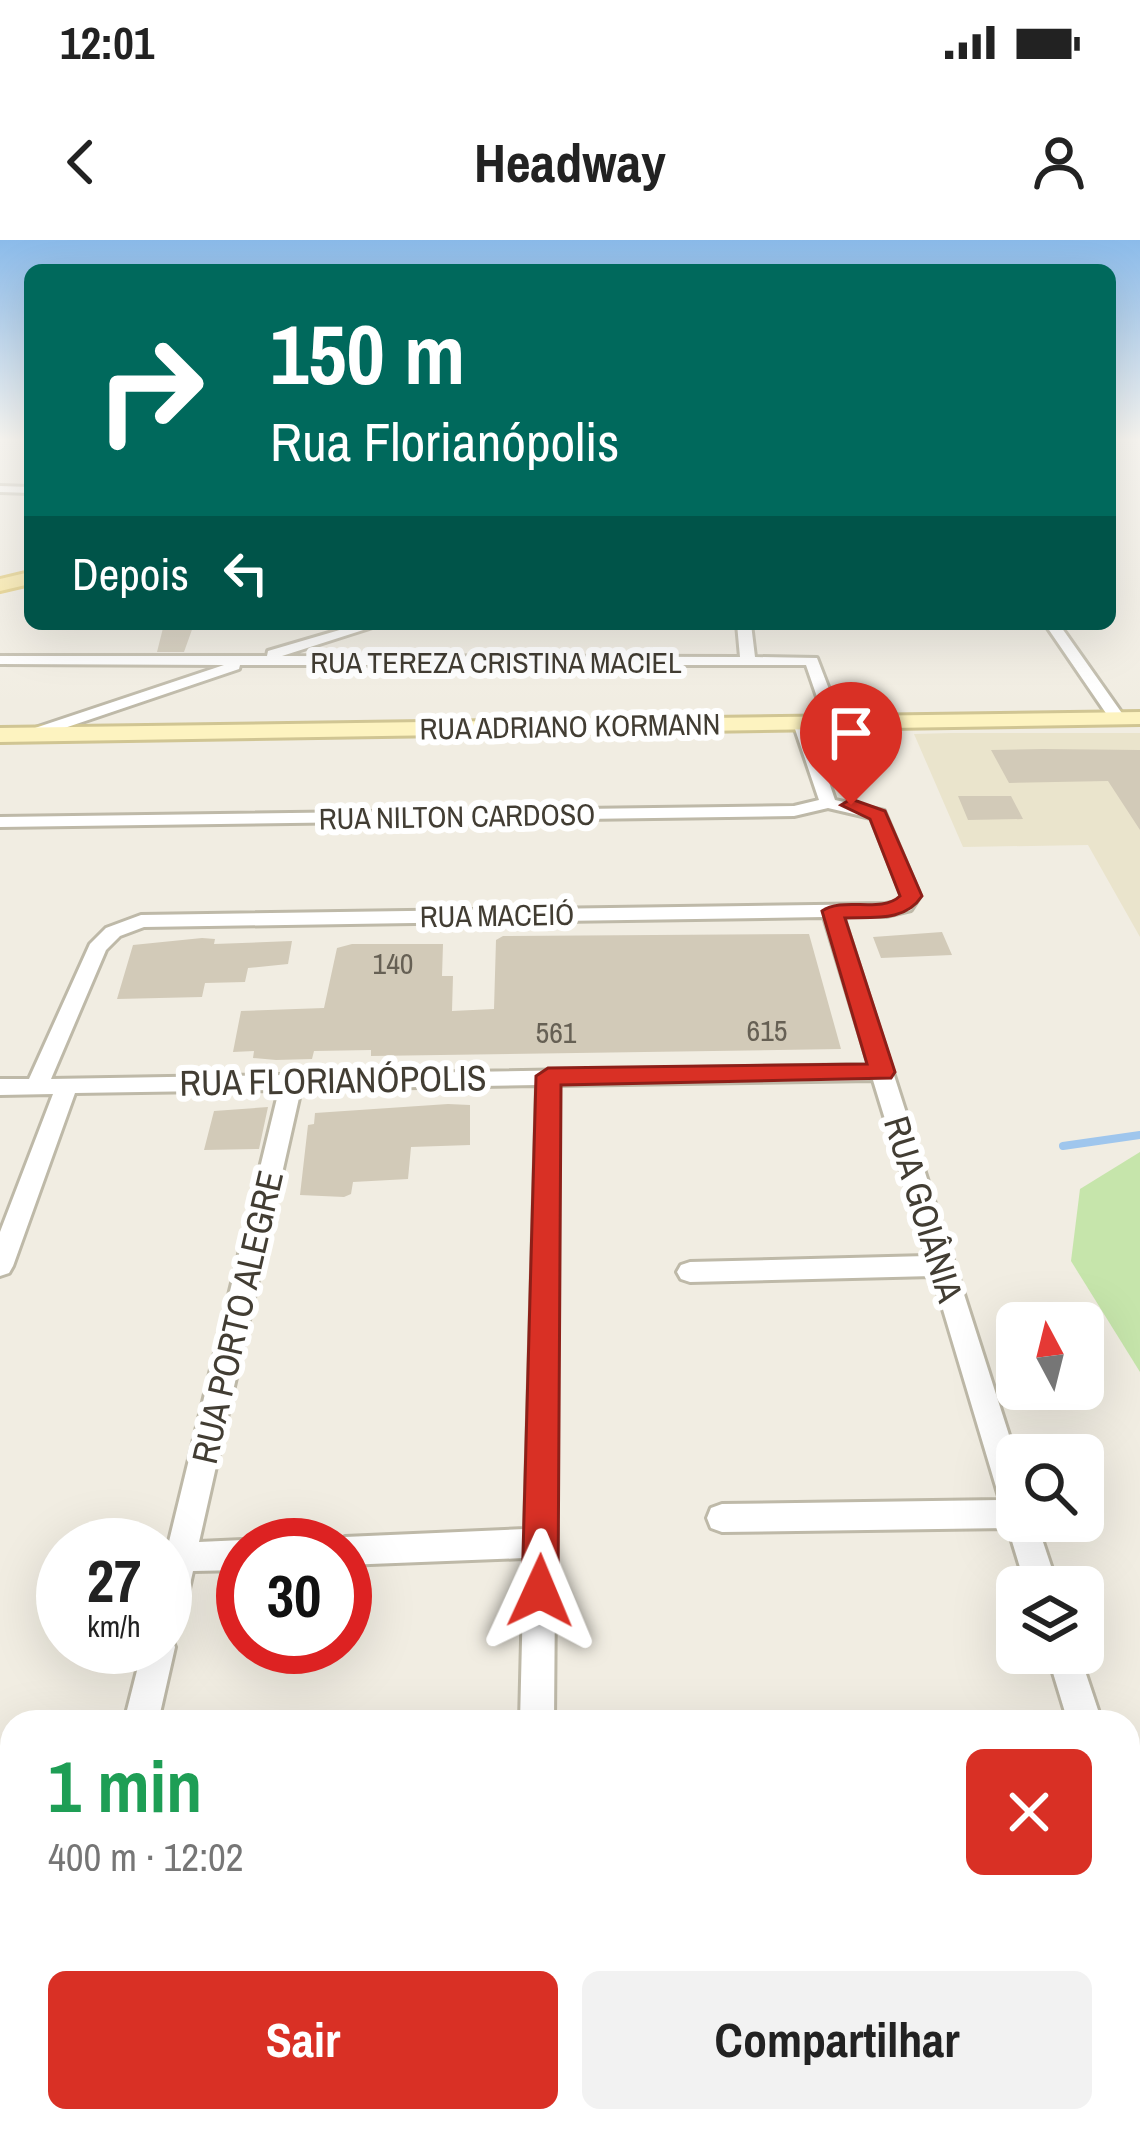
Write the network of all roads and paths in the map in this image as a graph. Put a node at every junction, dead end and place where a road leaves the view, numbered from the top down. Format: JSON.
{"nodes":[{"id":1,"x":355,"y":630,"type":"edge"},
{"id":2,"x":745,"y":630,"type":"edge"},
{"id":3,"x":1057,"y":630,"type":"edge"},
{"id":4,"x":0,"y":660,"type":"edge"},
{"id":5,"x":748,"y":661,"type":"junction"},
{"id":6,"x":244,"y":663,"type":"junction"},
{"id":7,"x":1129,"y":719,"type":"edge"},
{"id":8,"x":801,"y":723,"type":"junction"},
{"id":9,"x":834,"y":723,"type":"junction"},
{"id":10,"x":32,"y":734,"type":"junction"},
{"id":11,"x":0,"y":735,"type":"edge"},
{"id":12,"x":829,"y":803,"type":"junction"},
{"id":13,"x":0,"y":822,"type":"edge"},
{"id":14,"x":832,"y":911,"type":"junction"},
{"id":15,"x":882,"y":1072,"type":"junction"},
{"id":16,"x":548,"y":1076,"type":"junction"},
{"id":17,"x":292,"y":1081,"type":"junction"},
{"id":18,"x":67,"y":1085,"type":"junction"},
{"id":19,"x":37,"y":1086,"type":"junction"},
{"id":20,"x":0,"y":1087,"type":"edge"},
{"id":21,"x":0,"y":1266,"type":"edge"},
{"id":22,"x":942,"y":1266,"type":"junction"},
{"id":23,"x":690,"y":1272,"type":"dead end"},
{"id":24,"x":996,"y":1442,"type":"edge"},
{"id":25,"x":996,"y":1514,"type":"edge"},
{"id":26,"x":190,"y":1518,"type":"edge"},
{"id":27,"x":722,"y":1518,"type":"dead end"},
{"id":28,"x":541,"y":1543,"type":"junction"},
{"id":29,"x":372,"y":1550,"type":"edge"},
{"id":30,"x":153,"y":1674,"type":"edge"},
{"id":31,"x":1070,"y":1674,"type":"edge"},
{"id":32,"x":144,"y":1710,"type":"edge"},
{"id":33,"x":537,"y":1710,"type":"edge"},
{"id":34,"x":1081,"y":1710,"type":"edge"}],
"edges":[{"from":1,"to":6,"type":"street","name":"RUA TEREZA CRISTINA MACIEL"},
{"from":2,"to":5,"type":"street"},
{"from":3,"to":7,"type":"street"},
{"from":4,"to":6,"type":"street"},
{"from":5,"to":6,"type":"street","name":"RUA TEREZA CRISTINA MACIEL"},
{"from":5,"to":9,"type":"street","name":"RUA TEREZA CRISTINA MACIEL"},
{"from":6,"to":10,"type":"street","name":"RUA TEREZA CRISTINA MACIEL"},
{"from":7,"to":9,"type":"street","name":"RUA ADRIANO KORMANN"},
{"from":8,"to":9,"type":"street","name":"RUA ADRIANO KORMANN"},
{"from":8,"to":10,"type":"street","name":"RUA ADRIANO KORMANN"},
{"from":8,"to":12,"type":"street"},
{"from":10,"to":11,"type":"street","name":"RUA ADRIANO KORMANN"},
{"from":12,"to":13,"type":"street","name":"RUA NILTON CARDOSO"},
{"from":12,"to":14,"type":"street","name":"RUA MACEIÓ"},
{"from":14,"to":15,"type":"street","name":"RUA GOIÂNIA"},
{"from":14,"to":19,"type":"street","name":"RUA MACEIÓ"},
{"from":15,"to":16,"type":"street","name":"RUA FLORIANÓPOLIS"},
{"from":15,"to":22,"type":"street","name":"RUA GOIÂNIA"},
{"from":16,"to":17,"type":"street","name":"RUA FLORIANÓPOLIS"},
{"from":16,"to":28,"type":"street"},
{"from":17,"to":18,"type":"street","name":"RUA FLORIANÓPOLIS"},
{"from":17,"to":26,"type":"street","name":"RUA PORTO ALEGRE"},
{"from":18,"to":19,"type":"street","name":"RUA FLORIANÓPOLIS"},
{"from":18,"to":21,"type":"street"},
{"from":19,"to":20,"type":"street","name":"RUA FLORIANÓPOLIS"},
{"from":22,"to":23,"type":"street"},
{"from":22,"to":24,"type":"street","name":"RUA GOIÂNIA"},
{"from":25,"to":27,"type":"street"},
{"from":28,"to":29,"type":"street"},
{"from":28,"to":33,"type":"street"},
{"from":30,"to":32,"type":"street"},
{"from":31,"to":34,"type":"street"}]}
